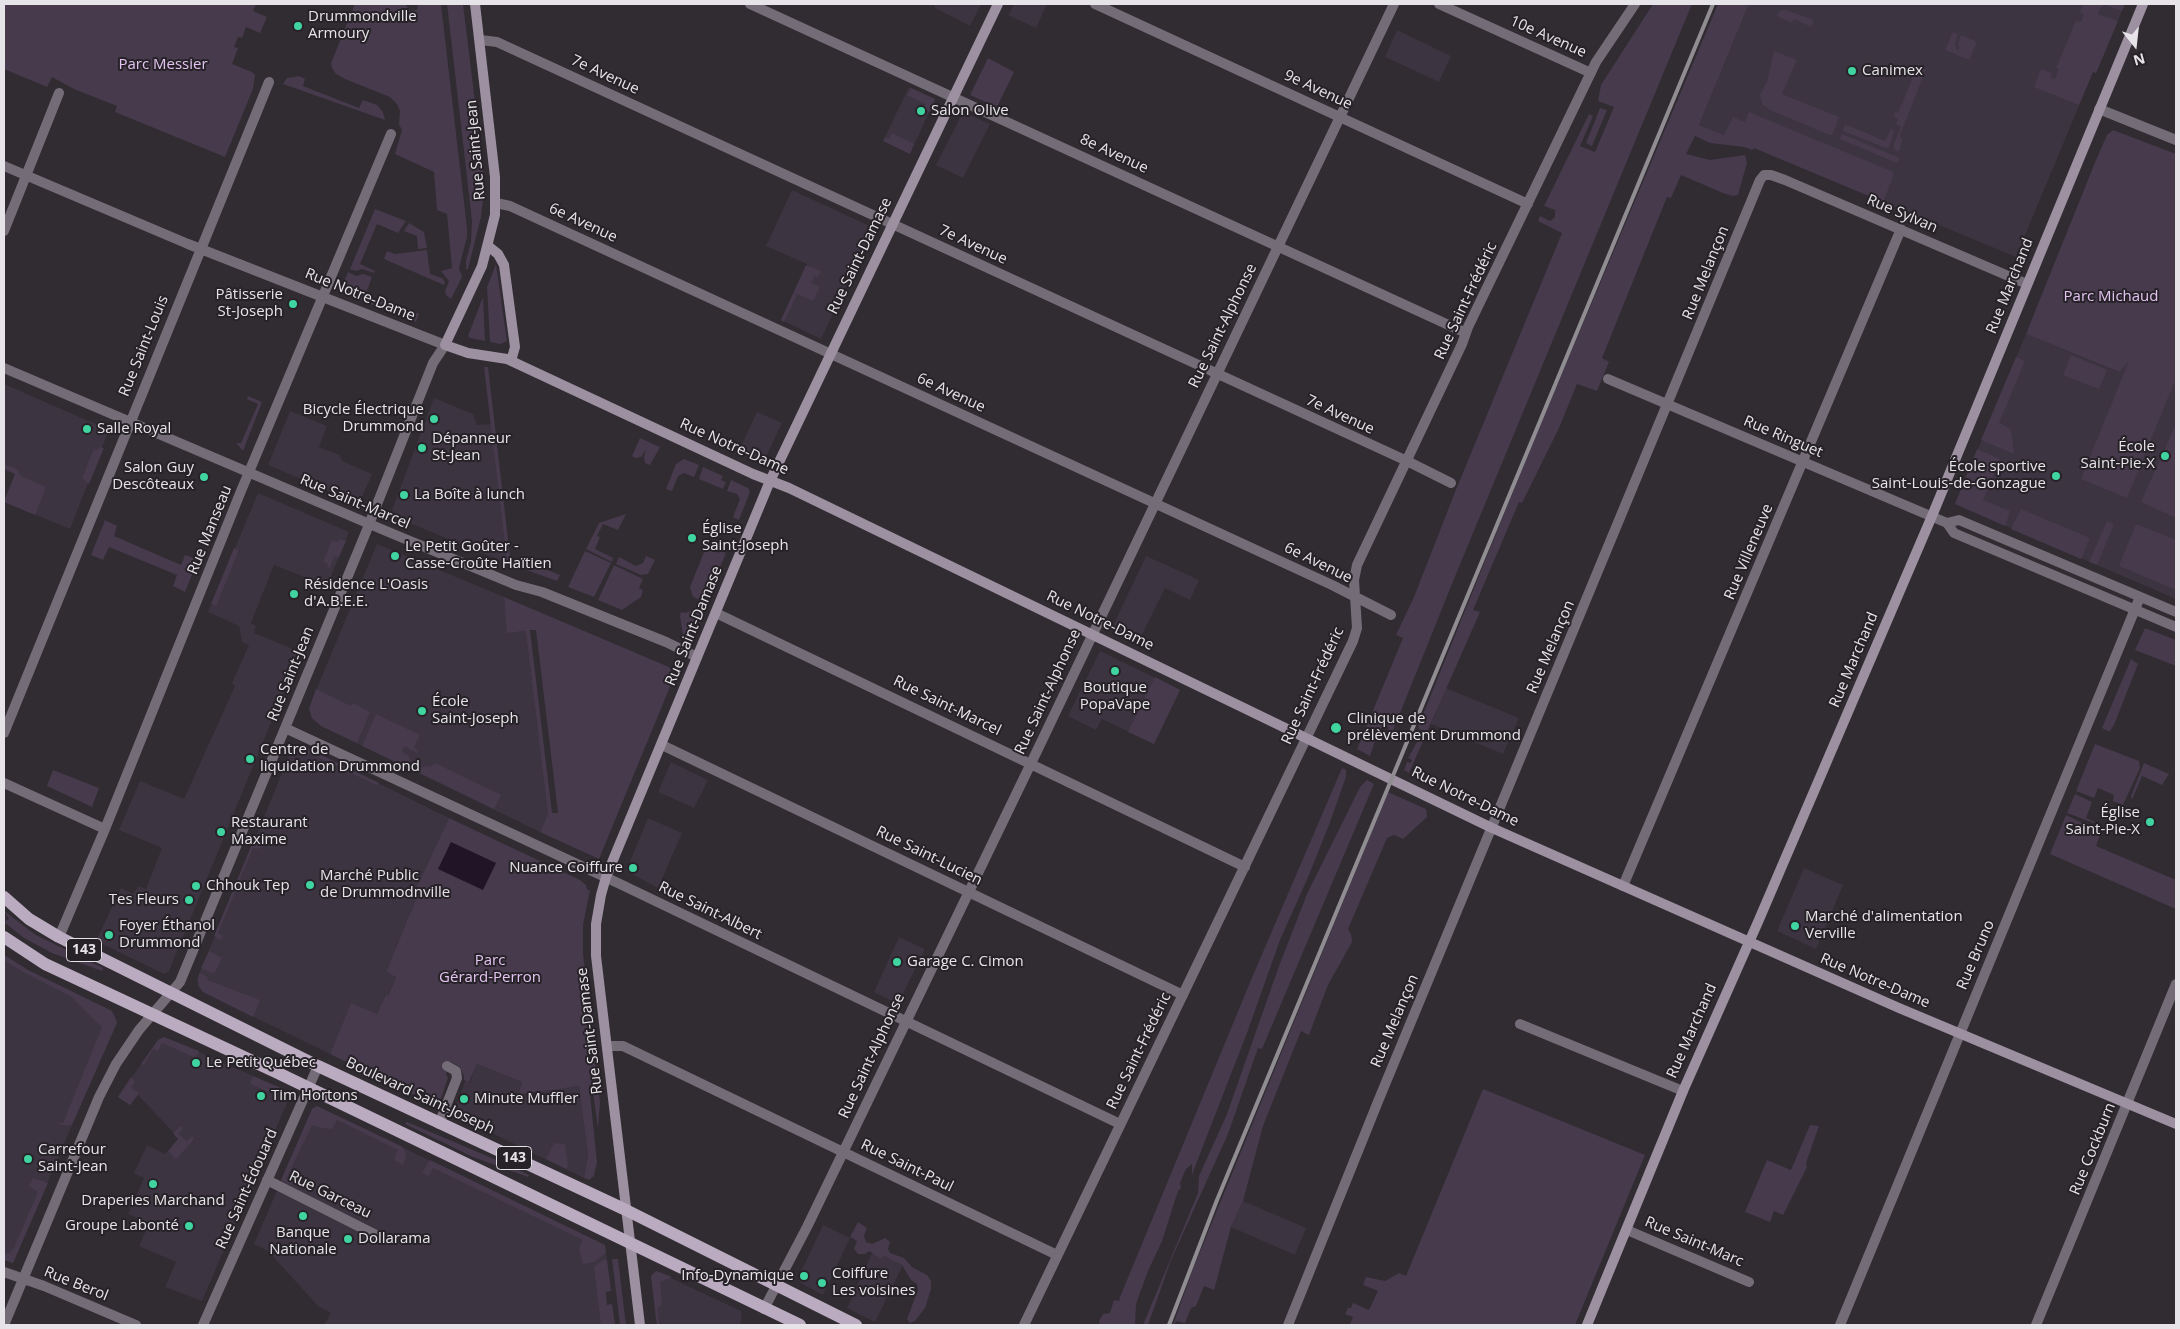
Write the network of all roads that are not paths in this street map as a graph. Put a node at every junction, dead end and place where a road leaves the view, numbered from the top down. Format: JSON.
{"nodes":[{"id":1,"x":475,"y":4,"type":"edge"},
{"id":2,"x":750,"y":4,"type":"edge"},
{"id":3,"x":998,"y":4,"type":"edge"},
{"id":4,"x":1095,"y":4,"type":"edge"},
{"id":5,"x":1394,"y":4,"type":"edge"},
{"id":6,"x":1439,"y":4,"type":"edge"},
{"id":7,"x":1635,"y":4,"type":"edge"},
{"id":8,"x":2143,"y":4,"type":"edge"},
{"id":9,"x":480,"y":40,"type":"junction"},
{"id":10,"x":1591,"y":73,"type":"junction"},
{"id":11,"x":269,"y":82,"type":"dead end"},
{"id":12,"x":59,"y":94,"type":"dead end"},
{"id":13,"x":953,"y":97,"type":"junction"},
{"id":14,"x":2099,"y":109,"type":"junction"},
{"id":15,"x":1339,"y":116,"type":"junction"},
{"id":16,"x":391,"y":134,"type":"dead end"},
{"id":17,"x":2176,"y":140,"type":"edge"},
{"id":18,"x":4,"y":166,"type":"edge"},
{"id":19,"x":1764,"y":175,"type":"joint"},
{"id":20,"x":26,"y":176,"type":"junction"},
{"id":21,"x":496,"y":203,"type":"junction"},
{"id":22,"x":1528,"y":204,"type":"junction"},
{"id":23,"x":892,"y":224,"type":"junction"},
{"id":24,"x":1901,"y":230,"type":"junction"},
{"id":25,"x":4,"y":231,"type":"edge"},
{"id":26,"x":488,"y":246,"type":"junction"},
{"id":27,"x":1278,"y":246,"type":"junction"},
{"id":28,"x":200,"y":249,"type":"junction"},
{"id":29,"x":2027,"y":284,"type":"junction"},
{"id":30,"x":323,"y":296,"type":"junction"},
{"id":31,"x":1466,"y":333,"type":"junction"},
{"id":32,"x":445,"y":345,"type":"junction"},
{"id":33,"x":830,"y":354,"type":"junction"},
{"id":34,"x":511,"y":361,"type":"junction"},
{"id":35,"x":4,"y":368,"type":"edge"},
{"id":36,"x":1216,"y":374,"type":"junction"},
{"id":37,"x":1608,"y":379,"type":"dead end"},
{"id":38,"x":1668,"y":405,"type":"junction"},
{"id":39,"x":130,"y":422,"type":"junction"},
{"id":40,"x":1407,"y":461,"type":"junction"},
{"id":41,"x":1803,"y":462,"type":"junction"},
{"id":42,"x":249,"y":473,"type":"junction"},
{"id":43,"x":770,"y":481,"type":"junction"},
{"id":44,"x":1451,"y":483,"type":"dead end"},
{"id":45,"x":1156,"y":504,"type":"junction"},
{"id":46,"x":1932,"y":516,"type":"junction"},
{"id":47,"x":1947,"y":523,"type":"junction"},
{"id":48,"x":369,"y":524,"type":"junction"},
{"id":49,"x":2140,"y":597,"type":"junction"},
{"id":50,"x":1356,"y":598,"type":"junction"},
{"id":51,"x":2135,"y":610,"type":"junction"},
{"id":52,"x":2176,"y":612,"type":"edge"},
{"id":53,"x":716,"y":613,"type":"junction"},
{"id":54,"x":1391,"y":615,"type":"dead end"},
{"id":55,"x":2176,"y":627,"type":"edge"},
{"id":56,"x":1092,"y":634,"type":"junction"},
{"id":57,"x":697,"y":657,"type":"junction"},
{"id":58,"x":286,"y":728,"type":"junction"},
{"id":59,"x":4,"y":733,"type":"edge"},
{"id":60,"x":1306,"y":738,"type":"junction"},
{"id":61,"x":662,"y":745,"type":"junction"},
{"id":62,"x":1031,"y":763,"type":"junction"},
{"id":63,"x":4,"y":783,"type":"edge"},
{"id":64,"x":105,"y":828,"type":"junction"},
{"id":65,"x":1492,"y":828,"type":"junction"},
{"id":66,"x":1245,"y":867,"type":"junction"},
{"id":67,"x":606,"y":877,"type":"junction"},
{"id":68,"x":1623,"y":886,"type":"junction"},
{"id":69,"x":968,"y":892,"type":"junction"},
{"id":70,"x":4,"y":897,"type":"edge"},
{"id":71,"x":4,"y":937,"type":"edge"},
{"id":72,"x":59,"y":937,"type":"junction"},
{"id":73,"x":1749,"y":943,"type":"junction"},
{"id":74,"x":2176,"y":984,"type":"edge"},
{"id":75,"x":171,"y":993,"type":"junction"},
{"id":76,"x":1183,"y":995,"type":"junction"},
{"id":77,"x":153,"y":1014,"type":"junction"},
{"id":78,"x":906,"y":1020,"type":"junction"},
{"id":79,"x":1520,"y":1024,"type":"dead end"},
{"id":80,"x":1959,"y":1034,"type":"junction"},
{"id":81,"x":607,"y":1046,"type":"junction"},
{"id":82,"x":318,"y":1066,"type":"junction"},
{"id":83,"x":447,"y":1066,"type":"dead end"},
{"id":84,"x":308,"y":1088,"type":"junction"},
{"id":85,"x":1683,"y":1091,"type":"junction"},
{"id":86,"x":2128,"y":1104,"type":"junction"},
{"id":87,"x":439,"y":1124,"type":"junction"},
{"id":88,"x":1120,"y":1124,"type":"junction"},
{"id":89,"x":2176,"y":1124,"type":"edge"},
{"id":90,"x":843,"y":1152,"type":"junction"},
{"id":91,"x":267,"y":1180,"type":"junction"},
{"id":92,"x":626,"y":1210,"type":"junction"},
{"id":93,"x":1627,"y":1230,"type":"junction"},
{"id":94,"x":380,"y":1236,"type":"dead end"},
{"id":95,"x":629,"y":1242,"type":"junction"},
{"id":96,"x":1057,"y":1255,"type":"junction"},
{"id":97,"x":4,"y":1272,"type":"edge"},
{"id":98,"x":24,"y":1279,"type":"junction"},
{"id":99,"x":1749,"y":1282,"type":"dead end"},
{"id":100,"x":777,"y":1286,"type":"junction"},
{"id":101,"x":764,"y":1309,"type":"junction"},
{"id":102,"x":4,"y":1325,"type":"edge"},
{"id":103,"x":136,"y":1325,"type":"edge"},
{"id":104,"x":203,"y":1325,"type":"edge"},
{"id":105,"x":640,"y":1325,"type":"edge"},
{"id":106,"x":800,"y":1325,"type":"edge"},
{"id":107,"x":856,"y":1325,"type":"edge"},
{"id":108,"x":1024,"y":1325,"type":"edge"},
{"id":109,"x":1288,"y":1325,"type":"edge"},
{"id":110,"x":1587,"y":1325,"type":"edge"},
{"id":111,"x":1840,"y":1325,"type":"edge"},
{"id":112,"x":2036,"y":1325,"type":"edge"}],
"edges":[{"from":1,"to":9,"type":"street","name":"Rue Saint-Jean"},
{"from":2,"to":13,"type":"street","name":"8e Avenue"},
{"from":3,"to":13,"type":"street","name":"Rue Saint-Damase"},
{"from":4,"to":15,"type":"street","name":"9e Avenue"},
{"from":5,"to":15,"type":"street","name":"Rue Saint-Alphonse"},
{"from":6,"to":10,"type":"street","name":"10e Avenue"},
{"from":7,"to":10,"type":"street","name":"Rue Saint-Frédéric"},
{"from":8,"to":14,"type":"street","name":"Rue Marchand"},
{"from":9,"to":21,"type":"street","name":"Rue Saint-Jean"},
{"from":9,"to":23,"type":"street","name":"7e Avenue"},
{"from":10,"to":22,"type":"street","name":"Rue Saint-Frédéric"},
{"from":11,"to":28,"type":"street","name":"Rue Saint-Louis"},
{"from":12,"to":20,"type":"street"},
{"from":13,"to":23,"type":"street","name":"Rue Saint-Damase"},
{"from":13,"to":27,"type":"street","name":"8e Avenue"},
{"from":14,"to":17,"type":"street"},
{"from":14,"to":29,"type":"street","name":"Rue Marchand"},
{"from":15,"to":22,"type":"street","name":"9e Avenue"},
{"from":15,"to":27,"type":"street","name":"Rue Saint-Alphonse"},
{"from":16,"to":30,"type":"street","name":"Rue Manseau"},
{"from":18,"to":20,"type":"street","name":"Rue Notre-Dame"},
{"from":19,"to":24,"type":"street","name":"Rue Sylvan"},
{"from":19,"to":38,"type":"street","name":"Rue Melançon"},
{"from":20,"to":25,"type":"street"},
{"from":20,"to":28,"type":"street","name":"Rue Notre-Dame"},
{"from":21,"to":26,"type":"street","name":"Rue Saint-Jean"},
{"from":21,"to":33,"type":"street","name":"6e Avenue"},
{"from":22,"to":31,"type":"street","name":"Rue Saint-Frédéric"},
{"from":23,"to":33,"type":"street","name":"Rue Saint-Damase"},
{"from":23,"to":36,"type":"street","name":"7e Avenue"},
{"from":24,"to":29,"type":"street","name":"Rue Sylvan"},
{"from":24,"to":41,"type":"street","name":"Rue Villeneuve"},
{"from":26,"to":32,"type":"street","name":"Rue Saint-Jean"},
{"from":26,"to":34,"type":"street"},
{"from":27,"to":31,"type":"street","name":"8e Avenue"},
{"from":27,"to":36,"type":"street","name":"Rue Saint-Alphonse"},
{"from":28,"to":30,"type":"street","name":"Rue Notre-Dame"},
{"from":28,"to":39,"type":"street","name":"Rue Saint-Louis"},
{"from":29,"to":46,"type":"street","name":"Rue Marchand"},
{"from":30,"to":32,"type":"street","name":"Rue Notre-Dame"},
{"from":30,"to":42,"type":"street","name":"Rue Manseau"},
{"from":31,"to":40,"type":"street","name":"Rue Saint-Frédéric"},
{"from":32,"to":34,"type":"street","name":"Rue Notre-Dame"},
{"from":32,"to":48,"type":"street","name":"Rue Saint-Jean"},
{"from":33,"to":43,"type":"street","name":"Rue Saint-Damase"},
{"from":33,"to":45,"type":"street","name":"6e Avenue"},
{"from":34,"to":43,"type":"street","name":"Rue Notre-Dame"},
{"from":35,"to":39,"type":"street","name":"Rue Saint-Marcel"},
{"from":36,"to":40,"type":"street","name":"7e Avenue"},
{"from":36,"to":45,"type":"street","name":"Rue Saint-Alphonse"},
{"from":37,"to":38,"type":"street","name":"Rue Ringuet"},
{"from":38,"to":41,"type":"street","name":"Rue Ringuet"},
{"from":38,"to":65,"type":"street","name":"Rue Melançon"},
{"from":39,"to":42,"type":"street","name":"Rue Saint-Marcel"},
{"from":39,"to":59,"type":"street","name":"Rue Saint-Louis"},
{"from":40,"to":44,"type":"street","name":"7e Avenue"},
{"from":40,"to":50,"type":"street","name":"Rue Saint-Frédéric"},
{"from":41,"to":46,"type":"street","name":"Rue Ringuet"},
{"from":41,"to":68,"type":"street","name":"Rue Villeneuve"},
{"from":42,"to":48,"type":"street","name":"Rue Saint-Marcel"},
{"from":42,"to":64,"type":"street","name":"Rue Manseau"},
{"from":43,"to":53,"type":"street","name":"Rue Saint-Damase"},
{"from":43,"to":56,"type":"street","name":"Rue Notre-Dame"},
{"from":45,"to":50,"type":"street","name":"6e Avenue"},
{"from":45,"to":56,"type":"street","name":"Rue Saint-Alphonse"},
{"from":46,"to":47,"type":"street","name":"Rue Ringuet"},
{"from":46,"to":73,"type":"street","name":"Rue Marchand"},
{"from":47,"to":49,"type":"street","name":"Rue Ringuet"},
{"from":47,"to":51,"type":"street","name":"Rue Ringuet"},
{"from":48,"to":57,"type":"street","name":"Rue Saint-Marcel"},
{"from":48,"to":58,"type":"street","name":"Rue Saint-Jean"},
{"from":49,"to":51,"type":"street","name":"Rue Bruno"},
{"from":49,"to":52,"type":"street","name":"Rue Ringuet"},
{"from":50,"to":54,"type":"street","name":"6e Avenue"},
{"from":50,"to":60,"type":"street","name":"Rue Saint-Frédéric"},
{"from":51,"to":55,"type":"street","name":"Rue Ringuet"},
{"from":51,"to":80,"type":"street","name":"Rue Bruno"},
{"from":53,"to":57,"type":"street","name":"Rue Saint-Damase"},
{"from":53,"to":62,"type":"street","name":"Rue Saint-Marcel"},
{"from":56,"to":60,"type":"street","name":"Rue Notre-Dame"},
{"from":56,"to":62,"type":"street","name":"Rue Saint-Alphonse"},
{"from":57,"to":61,"type":"street","name":"Rue Saint-Damase"},
{"from":58,"to":67,"type":"street","name":"Rue Saint-Albert"},
{"from":58,"to":75,"type":"street","name":"Rue Saint-Jean"},
{"from":60,"to":65,"type":"street","name":"Rue Notre-Dame"},
{"from":60,"to":66,"type":"street","name":"Rue Saint-Frédéric"},
{"from":61,"to":67,"type":"street","name":"Rue Saint-Damase"},
{"from":61,"to":69,"type":"street","name":"Rue Saint-Lucien"},
{"from":62,"to":66,"type":"street","name":"Rue Saint-Marcel"},
{"from":62,"to":69,"type":"street","name":"Rue Saint-Alphonse"},
{"from":63,"to":64,"type":"street"},
{"from":64,"to":72,"type":"street","name":"Rue Manseau"},
{"from":65,"to":68,"type":"street","name":"Rue Notre-Dame"},
{"from":65,"to":109,"type":"street","name":"Rue Melançon"},
{"from":66,"to":76,"type":"street","name":"Rue Saint-Frédéric"},
{"from":67,"to":78,"type":"street","name":"Rue Saint-Albert"},
{"from":67,"to":81,"type":"street","name":"Rue Saint-Damase"},
{"from":68,"to":73,"type":"street","name":"Rue Notre-Dame"},
{"from":69,"to":76,"type":"street","name":"Rue Saint-Lucien"},
{"from":69,"to":78,"type":"street","name":"Rue Saint-Alphonse"},
{"from":70,"to":72,"type":"main road","name":"Boulevard Saint-Joseph","number":"143"},
{"from":71,"to":77,"type":"main road","number":"143"},
{"from":72,"to":75,"type":"main road","name":"Boulevard Saint-Joseph","number":"143"},
{"from":73,"to":80,"type":"street","name":"Rue Notre-Dame"},
{"from":73,"to":85,"type":"street","name":"Rue Marchand"},
{"from":74,"to":86,"type":"street","name":"Rue Cockburn"},
{"from":75,"to":77,"type":"street","name":"Rue Saint-Jean"},
{"from":75,"to":82,"type":"main road","name":"Boulevard Saint-Joseph","number":"143"},
{"from":76,"to":88,"type":"street","name":"Rue Saint-Frédéric"},
{"from":77,"to":84,"type":"main road","number":"143"},
{"from":77,"to":98,"type":"street","name":"Rue Saint-Jean"},
{"from":78,"to":88,"type":"street","name":"Rue Saint-Albert"},
{"from":78,"to":90,"type":"street","name":"Rue Saint-Alphonse"},
{"from":79,"to":85,"type":"street"},
{"from":80,"to":86,"type":"street","name":"Rue Notre-Dame"},
{"from":80,"to":111,"type":"street","name":"Rue Bruno"},
{"from":81,"to":90,"type":"street","name":"Rue Saint-Paul"},
{"from":81,"to":92,"type":"street","name":"Rue Saint-Damase"},
{"from":82,"to":84,"type":"street","name":"Rue Saint-Édouard"},
{"from":82,"to":87,"type":"main road","name":"Boulevard Saint-Joseph","number":"143"},
{"from":83,"to":87,"type":"street"},
{"from":84,"to":91,"type":"street","name":"Rue Saint-Édouard"},
{"from":84,"to":95,"type":"main road","number":"143"},
{"from":85,"to":93,"type":"street","name":"Rue Marchand"},
{"from":86,"to":89,"type":"street","name":"Rue Notre-Dame"},
{"from":86,"to":112,"type":"street","name":"Rue Cockburn"},
{"from":87,"to":92,"type":"main road","name":"Boulevard Saint-Joseph","number":"143"},
{"from":88,"to":96,"type":"street","name":"Rue Saint-Frédéric"},
{"from":90,"to":96,"type":"street","name":"Rue Saint-Paul"},
{"from":90,"to":100,"type":"street","name":"Rue Saint-Alphonse"},
{"from":91,"to":94,"type":"street","name":"Rue Garceau"},
{"from":91,"to":104,"type":"street","name":"Rue Saint-Édouard"},
{"from":92,"to":95,"type":"street","name":"Rue Saint-Damase"},
{"from":92,"to":100,"type":"main road","name":"Boulevard Saint-Joseph","number":"143"},
{"from":93,"to":99,"type":"street","name":"Rue Saint-Marc"},
{"from":93,"to":110,"type":"street","name":"Rue Marchand"},
{"from":95,"to":101,"type":"main road","number":"143"},
{"from":95,"to":105,"type":"street","name":"Rue Saint-Damase"},
{"from":96,"to":108,"type":"street","name":"Rue Saint-Frédéric"},
{"from":97,"to":98,"type":"street","name":"Rue Berol"},
{"from":98,"to":102,"type":"street","name":"Rue Saint-Jean"},
{"from":98,"to":103,"type":"street","name":"Rue Berol"},
{"from":100,"to":101,"type":"street","name":"Rue Saint-Alphonse"},
{"from":100,"to":107,"type":"main road","name":"Boulevard Saint-Joseph","number":"143"},
{"from":101,"to":106,"type":"main road","number":"143"}]}
